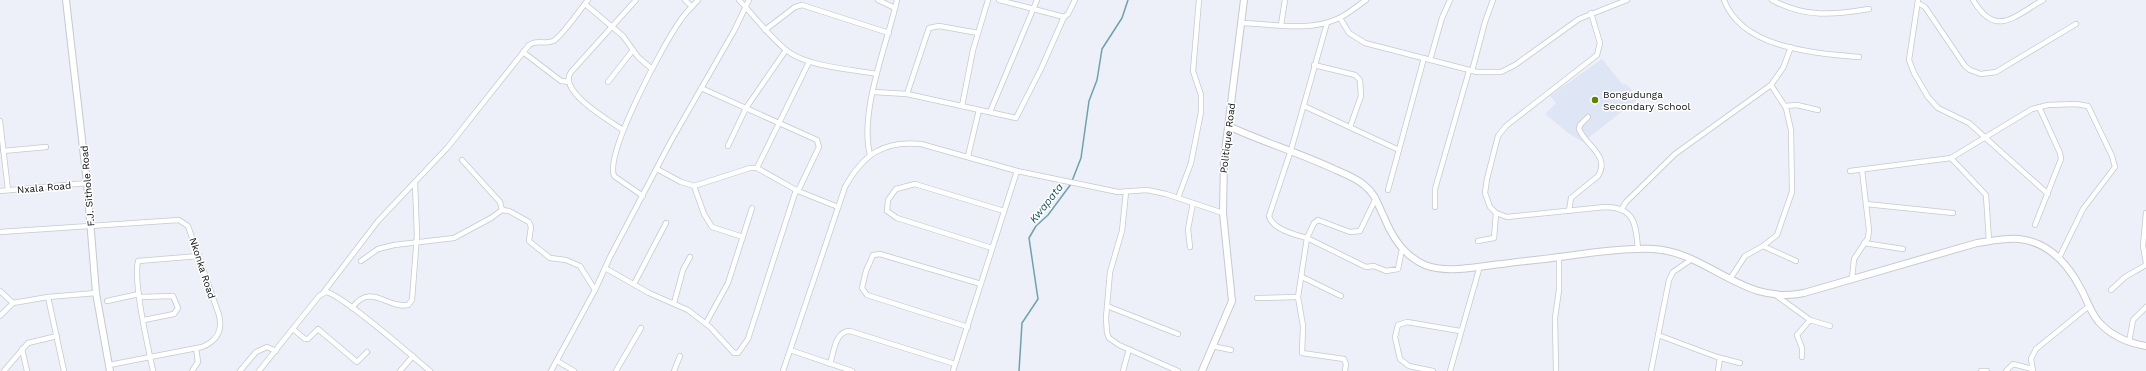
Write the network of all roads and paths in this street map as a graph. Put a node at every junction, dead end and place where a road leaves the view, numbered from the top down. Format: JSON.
{"nodes":[{"id":1,"x":66,"y":0,"type":"edge"},
{"id":2,"x":636,"y":0,"type":"edge"},
{"id":3,"x":685,"y":0,"type":"edge"},
{"id":4,"x":698,"y":0,"type":"edge"},
{"id":5,"x":740,"y":0,"type":"edge"},
{"id":6,"x":749,"y":0,"type":"edge"},
{"id":7,"x":878,"y":0,"type":"edge"},
{"id":8,"x":897,"y":0,"type":"edge"},
{"id":9,"x":988,"y":0,"type":"edge"},
{"id":10,"x":1000,"y":0,"type":"edge"},
{"id":11,"x":1037,"y":0,"type":"edge"},
{"id":12,"x":1075,"y":0,"type":"edge"},
{"id":13,"x":1199,"y":0,"type":"edge"},
{"id":14,"x":1244,"y":0,"type":"edge"},
{"id":15,"x":1285,"y":0,"type":"edge"},
{"id":16,"x":1366,"y":0,"type":"edge"},
{"id":17,"x":1450,"y":0,"type":"edge"},
{"id":18,"x":1493,"y":0,"type":"edge"},
{"id":19,"x":1627,"y":0,"type":"edge"},
{"id":20,"x":1724,"y":0,"type":"edge"},
{"id":21,"x":1772,"y":0,"type":"edge"},
{"id":22,"x":1972,"y":0,"type":"edge"},
{"id":23,"x":2043,"y":0,"type":"edge"},
{"id":24,"x":1918,"y":1,"type":"edge"},
{"id":25,"x":586,"y":2,"type":"edge"},
{"id":26,"x":692,"y":7,"type":"junction"},
{"id":27,"x":747,"y":8,"type":"junction"},
{"id":28,"x":895,"y":8,"type":"junction"},
{"id":29,"x":1869,"y":9,"type":"dead end"},
{"id":30,"x":1034,"y":10,"type":"junction"},
{"id":31,"x":1591,"y":13,"type":"junction"},
{"id":32,"x":1064,"y":17,"type":"junction"},
{"id":33,"x":1340,"y":18,"type":"junction"},
{"id":34,"x":1242,"y":23,"type":"junction"},
{"id":35,"x":1327,"y":23,"type":"junction"},
{"id":36,"x":2076,"y":24,"type":"dead end"},
{"id":37,"x":1280,"y":25,"type":"junction"},
{"id":38,"x":612,"y":26,"type":"junction"},
{"id":39,"x":765,"y":30,"type":"junction"},
{"id":40,"x":889,"y":32,"type":"junction"},
{"id":41,"x":978,"y":33,"type":"junction"},
{"id":42,"x":1791,"y":47,"type":"junction"},
{"id":43,"x":633,"y":50,"type":"junction"},
{"id":44,"x":786,"y":50,"type":"junction"},
{"id":45,"x":523,"y":52,"type":"junction"},
{"id":46,"x":1859,"y":57,"type":"dead end"},
{"id":47,"x":1424,"y":58,"type":"junction"},
{"id":48,"x":1430,"y":60,"type":"junction"},
{"id":49,"x":809,"y":62,"type":"junction"},
{"id":50,"x":1314,"y":65,"type":"junction"},
{"id":51,"x":652,"y":69,"type":"junction"},
{"id":52,"x":1471,"y":71,"type":"junction"},
{"id":53,"x":877,"y":74,"type":"junction"},
{"id":54,"x":569,"y":82,"type":"junction"},
{"id":55,"x":608,"y":82,"type":"dead end"},
{"id":56,"x":1771,"y":84,"type":"junction"},
{"id":57,"x":700,"y":88,"type":"junction"},
{"id":58,"x":874,"y":92,"type":"junction"},
{"id":59,"x":906,"y":94,"type":"junction"},
{"id":60,"x":962,"y":106,"type":"junction"},
{"id":61,"x":1304,"y":106,"type":"junction"},
{"id":62,"x":1785,"y":106,"type":"junction"},
{"id":63,"x":2038,"y":107,"type":"junction"},
{"id":64,"x":746,"y":108,"type":"junction"},
{"id":65,"x":979,"y":110,"type":"junction"},
{"id":66,"x":1818,"y":110,"type":"dead end"},
{"id":67,"x":990,"y":112,"type":"junction"},
{"id":68,"x":1588,"y":117,"type":"dead end"},
{"id":69,"x":0,"y":121,"type":"edge"},
{"id":70,"x":780,"y":122,"type":"junction"},
{"id":71,"x":1228,"y":126,"type":"junction"},
{"id":72,"x":0,"y":127,"type":"edge"},
{"id":73,"x":1350,"y":127,"type":"junction"},
{"id":74,"x":623,"y":130,"type":"junction"},
{"id":75,"x":1984,"y":137,"type":"junction"},
{"id":76,"x":728,"y":146,"type":"dead end"},
{"id":77,"x":46,"y":147,"type":"dead end"},
{"id":78,"x":1291,"y":150,"type":"junction"},
{"id":79,"x":1399,"y":150,"type":"junction"},
{"id":80,"x":3,"y":151,"type":"junction"},
{"id":81,"x":870,"y":155,"type":"junction"},
{"id":82,"x":968,"y":156,"type":"junction"},
{"id":83,"x":1951,"y":158,"type":"junction"},
{"id":84,"x":462,"y":160,"type":"dead end"},
{"id":85,"x":757,"y":168,"type":"junction"},
{"id":86,"x":656,"y":169,"type":"junction"},
{"id":87,"x":1862,"y":170,"type":"junction"},
{"id":88,"x":1017,"y":171,"type":"junction"},
{"id":89,"x":1850,"y":171,"type":"dead end"},
{"id":90,"x":87,"y":183,"type":"junction"},
{"id":91,"x":415,"y":183,"type":"junction"},
{"id":92,"x":694,"y":186,"type":"junction"},
{"id":93,"x":8,"y":190,"type":"junction"},
{"id":94,"x":1388,"y":190,"type":"dead end"},
{"id":95,"x":0,"y":191,"type":"edge"},
{"id":96,"x":797,"y":191,"type":"junction"},
{"id":97,"x":1126,"y":192,"type":"junction"},
{"id":98,"x":2048,"y":194,"type":"junction"},
{"id":99,"x":642,"y":196,"type":"junction"},
{"id":100,"x":1178,"y":198,"type":"junction"},
{"id":101,"x":1376,"y":198,"type":"junction"},
{"id":102,"x":1192,"y":203,"type":"junction"},
{"id":103,"x":1866,"y":204,"type":"junction"},
{"id":104,"x":1435,"y":206,"type":"dead end"},
{"id":105,"x":838,"y":207,"type":"junction"},
{"id":106,"x":752,"y":208,"type":"dead end"},
{"id":107,"x":502,"y":210,"type":"junction"},
{"id":108,"x":1621,"y":210,"type":"junction"},
{"id":109,"x":1004,"y":211,"type":"junction"},
{"id":110,"x":1569,"y":211,"type":"junction"},
{"id":111,"x":1223,"y":213,"type":"junction"},
{"id":112,"x":1496,"y":213,"type":"junction"},
{"id":113,"x":2146,"y":213,"type":"edge"},
{"id":114,"x":1954,"y":214,"type":"dead end"},
{"id":115,"x":666,"y":223,"type":"dead end"},
{"id":116,"x":2035,"y":225,"type":"dead end"},
{"id":117,"x":90,"y":226,"type":"junction"},
{"id":118,"x":0,"y":232,"type":"edge"},
{"id":119,"x":743,"y":237,"type":"junction"},
{"id":120,"x":1307,"y":238,"type":"junction"},
{"id":121,"x":1478,"y":241,"type":"dead end"},
{"id":122,"x":1989,"y":241,"type":"junction"},
{"id":123,"x":417,"y":242,"type":"junction"},
{"id":124,"x":1864,"y":243,"type":"junction"},
{"id":125,"x":1763,"y":246,"type":"junction"},
{"id":126,"x":1190,"y":247,"type":"dead end"},
{"id":127,"x":992,"y":248,"type":"junction"},
{"id":128,"x":1402,"y":249,"type":"junction"},
{"id":129,"x":1638,"y":249,"type":"junction"},
{"id":130,"x":1903,"y":249,"type":"dead end"},
{"id":131,"x":199,"y":256,"type":"junction"},
{"id":132,"x":690,"y":257,"type":"dead end"},
{"id":133,"x":1559,"y":258,"type":"junction"},
{"id":134,"x":2059,"y":258,"type":"junction"},
{"id":135,"x":1692,"y":259,"type":"junction"},
{"id":136,"x":361,"y":261,"type":"dead end"},
{"id":137,"x":1796,"y":261,"type":"dead end"},
{"id":138,"x":2146,"y":264,"type":"edge"},
{"id":139,"x":1480,"y":266,"type":"junction"},
{"id":140,"x":605,"y":268,"type":"junction"},
{"id":141,"x":1302,"y":277,"type":"junction"},
{"id":142,"x":1730,"y":279,"type":"junction"},
{"id":143,"x":1852,"y":279,"type":"junction"},
{"id":144,"x":634,"y":284,"type":"junction"},
{"id":145,"x":980,"y":284,"type":"junction"},
{"id":146,"x":595,"y":290,"type":"junction"},
{"id":147,"x":2111,"y":290,"type":"dead end"},
{"id":148,"x":0,"y":291,"type":"edge"},
{"id":149,"x":96,"y":293,"type":"junction"},
{"id":150,"x":323,"y":293,"type":"junction"},
{"id":151,"x":140,"y":296,"type":"junction"},
{"id":152,"x":1341,"y":296,"type":"dead end"},
{"id":153,"x":1777,"y":296,"type":"junction"},
{"id":154,"x":48,"y":297,"type":"junction"},
{"id":155,"x":1298,"y":297,"type":"junction"},
{"id":156,"x":1258,"y":298,"type":"dead end"},
{"id":157,"x":107,"y":301,"type":"dead end"},
{"id":158,"x":13,"y":303,"type":"junction"},
{"id":159,"x":674,"y":303,"type":"junction"},
{"id":160,"x":1107,"y":306,"type":"junction"},
{"id":161,"x":2089,"y":306,"type":"junction"},
{"id":162,"x":2146,"y":307,"type":"edge"},
{"id":163,"x":352,"y":308,"type":"junction"},
{"id":164,"x":0,"y":316,"type":"edge"},
{"id":165,"x":144,"y":320,"type":"junction"},
{"id":166,"x":1810,"y":320,"type":"junction"},
{"id":167,"x":706,"y":323,"type":"junction"},
{"id":168,"x":1830,"y":326,"type":"dead end"},
{"id":169,"x":641,"y":328,"type":"dead end"},
{"id":170,"x":968,"y":328,"type":"junction"},
{"id":171,"x":293,"y":329,"type":"junction"},
{"id":172,"x":1460,"y":331,"type":"junction"},
{"id":173,"x":1178,"y":334,"type":"dead end"},
{"id":174,"x":1658,"y":335,"type":"junction"},
{"id":175,"x":56,"y":336,"type":"junction"},
{"id":176,"x":2129,"y":342,"type":"junction"},
{"id":177,"x":1212,"y":346,"type":"junction"},
{"id":178,"x":2146,"y":346,"type":"edge"},
{"id":179,"x":196,"y":348,"type":"junction"},
{"id":180,"x":22,"y":349,"type":"junction"},
{"id":181,"x":1128,"y":349,"type":"junction"},
{"id":182,"x":790,"y":350,"type":"junction"},
{"id":183,"x":1231,"y":350,"type":"dead end"},
{"id":184,"x":276,"y":351,"type":"junction"},
{"id":185,"x":367,"y":352,"type":"dead end"},
{"id":186,"x":412,"y":356,"type":"junction"},
{"id":187,"x":680,"y":356,"type":"dead end"},
{"id":188,"x":150,"y":357,"type":"junction"},
{"id":189,"x":1802,"y":357,"type":"dead end"},
{"id":190,"x":1720,"y":358,"type":"junction"},
{"id":191,"x":557,"y":362,"type":"junction"},
{"id":192,"x":1740,"y":363,"type":"dead end"},
{"id":193,"x":830,"y":364,"type":"junction"},
{"id":194,"x":955,"y":364,"type":"junction"},
{"id":195,"x":110,"y":368,"type":"edge"},
{"id":196,"x":2033,"y":370,"type":"edge"},
{"id":197,"x":4,"y":371,"type":"edge"},
{"id":198,"x":27,"y":371,"type":"edge"},
{"id":199,"x":64,"y":371,"type":"edge"},
{"id":200,"x":153,"y":371,"type":"edge"},
{"id":201,"x":192,"y":371,"type":"edge"},
{"id":202,"x":240,"y":371,"type":"edge"},
{"id":203,"x":259,"y":371,"type":"edge"},
{"id":204,"x":400,"y":371,"type":"edge"},
{"id":205,"x":430,"y":371,"type":"edge"},
{"id":206,"x":551,"y":371,"type":"edge"},
{"id":207,"x":574,"y":371,"type":"edge"},
{"id":208,"x":616,"y":371,"type":"edge"},
{"id":209,"x":674,"y":371,"type":"edge"},
{"id":210,"x":783,"y":371,"type":"edge"},
{"id":211,"x":852,"y":371,"type":"edge"},
{"id":212,"x":953,"y":371,"type":"edge"},
{"id":213,"x":1122,"y":371,"type":"edge"},
{"id":214,"x":1178,"y":371,"type":"edge"},
{"id":215,"x":1202,"y":371,"type":"edge"},
{"id":216,"x":1345,"y":371,"type":"edge"},
{"id":217,"x":1433,"y":371,"type":"edge"},
{"id":218,"x":1450,"y":371,"type":"edge"},
{"id":219,"x":1556,"y":371,"type":"edge"},
{"id":220,"x":1651,"y":371,"type":"edge"},
{"id":221,"x":1718,"y":371,"type":"edge"},
{"id":222,"x":1981,"y":371,"type":"edge"},
{"id":223,"x":1987,"y":371,"type":"edge"},
{"id":224,"x":2006,"y":371,"type":"edge"}],
"edges":[{"from":1,"to":90,"type":"street","name":"F.J. Sithole Road"},
{"from":2,"to":38,"type":"street"},
{"from":3,"to":26,"type":"street"},
{"from":4,"to":26,"type":"street"},
{"from":5,"to":27,"type":"street"},
{"from":6,"to":27,"type":"street"},
{"from":7,"to":28,"type":"street"},
{"from":8,"to":28,"type":"street"},
{"from":9,"to":41,"type":"street"},
{"from":10,"to":30,"type":"street"},
{"from":11,"to":30,"type":"street"},
{"from":12,"to":32,"type":"street"},
{"from":13,"to":100,"type":"street"},
{"from":14,"to":34,"type":"street","name":"Politique Road"},
{"from":15,"to":37,"type":"street"},
{"from":16,"to":33,"type":"street"},
{"from":17,"to":48,"type":"street"},
{"from":18,"to":52,"type":"street"},
{"from":19,"to":31,"type":"street"},
{"from":20,"to":42,"type":"street"},
{"from":21,"to":29,"type":"street"},
{"from":22,"to":23,"type":"street"},
{"from":24,"to":36,"type":"street"},
{"from":24,"to":75,"type":"street"},
{"from":25,"to":38,"type":"street"},
{"from":25,"to":45,"type":"street"},
{"from":26,"to":51,"type":"street"},
{"from":27,"to":39,"type":"street"},
{"from":27,"to":57,"type":"street"},
{"from":28,"to":40,"type":"street"},
{"from":30,"to":32,"type":"street"},
{"from":30,"to":67,"type":"street"},
{"from":31,"to":52,"type":"street"},
{"from":31,"to":112,"type":"street"},
{"from":32,"to":67,"type":"street"},
{"from":33,"to":35,"type":"street"},
{"from":33,"to":47,"type":"street"},
{"from":34,"to":37,"type":"street"},
{"from":34,"to":71,"type":"street","name":"Politique Road"},
{"from":35,"to":37,"type":"street"},
{"from":35,"to":50,"type":"street"},
{"from":38,"to":43,"type":"street"},
{"from":38,"to":54,"type":"street"},
{"from":39,"to":40,"type":"street"},
{"from":39,"to":44,"type":"street"},
{"from":40,"to":53,"type":"street"},
{"from":41,"to":59,"type":"street"},
{"from":41,"to":60,"type":"street"},
{"from":42,"to":46,"type":"street"},
{"from":42,"to":56,"type":"street"},
{"from":43,"to":51,"type":"street"},
{"from":43,"to":55,"type":"street"},
{"from":44,"to":49,"type":"street"},
{"from":44,"to":64,"type":"street"},
{"from":45,"to":54,"type":"street"},
{"from":45,"to":91,"type":"street"},
{"from":47,"to":48,"type":"street"},
{"from":47,"to":79,"type":"street"},
{"from":48,"to":52,"type":"street"},
{"from":49,"to":53,"type":"street"},
{"from":49,"to":70,"type":"street"},
{"from":50,"to":61,"type":"street"},
{"from":50,"to":73,"type":"street"},
{"from":51,"to":74,"type":"street"},
{"from":52,"to":104,"type":"street"},
{"from":53,"to":58,"type":"street"},
{"from":54,"to":74,"type":"street"},
{"from":56,"to":62,"type":"street"},
{"from":56,"to":108,"type":"street"},
{"from":57,"to":64,"type":"street"},
{"from":57,"to":86,"type":"street"},
{"from":58,"to":59,"type":"street"},
{"from":58,"to":81,"type":"street"},
{"from":59,"to":60,"type":"street"},
{"from":60,"to":65,"type":"street"},
{"from":61,"to":73,"type":"street"},
{"from":61,"to":78,"type":"street"},
{"from":62,"to":66,"type":"street"},
{"from":62,"to":125,"type":"street"},
{"from":63,"to":75,"type":"street"},
{"from":63,"to":98,"type":"street"},
{"from":63,"to":134,"type":"street"},
{"from":64,"to":70,"type":"street"},
{"from":64,"to":76,"type":"street"},
{"from":65,"to":67,"type":"street"},
{"from":65,"to":82,"type":"street"},
{"from":68,"to":110,"type":"street"},
{"from":69,"to":72,"type":"street"},
{"from":70,"to":85,"type":"street"},
{"from":70,"to":96,"type":"street"},
{"from":71,"to":78,"type":"street"},
{"from":71,"to":111,"type":"street","name":"Politique Road"},
{"from":72,"to":80,"type":"street"},
{"from":73,"to":79,"type":"street"},
{"from":74,"to":99,"type":"street"},
{"from":75,"to":83,"type":"street"},
{"from":75,"to":98,"type":"street"},
{"from":77,"to":80,"type":"street"},
{"from":78,"to":101,"type":"street"},
{"from":78,"to":120,"type":"street"},
{"from":79,"to":94,"type":"street"},
{"from":80,"to":93,"type":"street"},
{"from":81,"to":82,"type":"street"},
{"from":81,"to":105,"type":"street"},
{"from":82,"to":88,"type":"street"},
{"from":83,"to":87,"type":"street"},
{"from":83,"to":122,"type":"street"},
{"from":84,"to":107,"type":"street"},
{"from":85,"to":92,"type":"street"},
{"from":85,"to":96,"type":"street"},
{"from":86,"to":92,"type":"street"},
{"from":86,"to":99,"type":"street"},
{"from":87,"to":89,"type":"street"},
{"from":87,"to":103,"type":"street"},
{"from":88,"to":97,"type":"street"},
{"from":88,"to":109,"type":"street"},
{"from":90,"to":93,"type":"street","name":"Nxala Road"},
{"from":90,"to":117,"type":"street","name":"F.J. Sithole Road"},
{"from":91,"to":123,"type":"street"},
{"from":91,"to":150,"type":"street"},
{"from":92,"to":119,"type":"street"},
{"from":93,"to":95,"type":"street","name":"Nxala Road"},
{"from":96,"to":105,"type":"street"},
{"from":96,"to":167,"type":"street"},
{"from":97,"to":100,"type":"street"},
{"from":97,"to":160,"type":"street"},
{"from":98,"to":116,"type":"street"},
{"from":99,"to":140,"type":"street"},
{"from":100,"to":102,"type":"street"},
{"from":101,"to":120,"type":"street"},
{"from":101,"to":128,"type":"street"},
{"from":102,"to":111,"type":"street"},
{"from":102,"to":126,"type":"street"},
{"from":103,"to":114,"type":"street"},
{"from":103,"to":124,"type":"street"},
{"from":105,"to":182,"type":"street"},
{"from":106,"to":119,"type":"street"},
{"from":107,"to":123,"type":"street"},
{"from":107,"to":146,"type":"street"},
{"from":108,"to":110,"type":"street"},
{"from":108,"to":129,"type":"street"},
{"from":109,"to":127,"type":"street"},
{"from":109,"to":127,"type":"street"},
{"from":110,"to":112,"type":"street"},
{"from":111,"to":177,"type":"street","name":"Politique Road"},
{"from":112,"to":121,"type":"street"},
{"from":113,"to":138,"type":"street"},
{"from":115,"to":144,"type":"street"},
{"from":117,"to":118,"type":"street","name":"Nkonka Road"},
{"from":117,"to":131,"type":"street","name":"Nkonka Road"},
{"from":117,"to":149,"type":"street","name":"F.J. Sithole Road"},
{"from":119,"to":167,"type":"street"},
{"from":120,"to":128,"type":"street"},
{"from":120,"to":141,"type":"street"},
{"from":122,"to":134,"type":"street"},
{"from":122,"to":143,"type":"street"},
{"from":123,"to":136,"type":"street"},
{"from":123,"to":163,"type":"street"},
{"from":124,"to":130,"type":"street"},
{"from":124,"to":143,"type":"street"},
{"from":125,"to":137,"type":"street"},
{"from":125,"to":142,"type":"street"},
{"from":127,"to":145,"type":"street"},
{"from":128,"to":139,"type":"street"},
{"from":129,"to":133,"type":"street"},
{"from":129,"to":135,"type":"street"},
{"from":131,"to":151,"type":"street"},
{"from":131,"to":179,"type":"street","name":"Nkonka Road"},
{"from":132,"to":159,"type":"street"},
{"from":133,"to":139,"type":"street"},
{"from":133,"to":219,"type":"street"},
{"from":134,"to":161,"type":"street"},
{"from":135,"to":142,"type":"street"},
{"from":135,"to":174,"type":"street"},
{"from":138,"to":147,"type":"street"},
{"from":139,"to":172,"type":"street"},
{"from":140,"to":144,"type":"street"},
{"from":140,"to":146,"type":"street"},
{"from":141,"to":152,"type":"street"},
{"from":141,"to":155,"type":"street"},
{"from":142,"to":153,"type":"street"},
{"from":143,"to":153,"type":"street"},
{"from":144,"to":159,"type":"street"},
{"from":145,"to":170,"type":"street"},
{"from":145,"to":170,"type":"street"},
{"from":146,"to":191,"type":"street"},
{"from":148,"to":158,"type":"street"},
{"from":149,"to":154,"type":"street"},
{"from":149,"to":195,"type":"street","name":"F.J. Sithole Road"},
{"from":150,"to":163,"type":"street"},
{"from":150,"to":171,"type":"street"},
{"from":151,"to":157,"type":"street"},
{"from":151,"to":165,"type":"street"},
{"from":151,"to":165,"type":"street"},
{"from":153,"to":166,"type":"street"},
{"from":154,"to":158,"type":"street"},
{"from":154,"to":175,"type":"street"},
{"from":155,"to":156,"type":"street"},
{"from":155,"to":216,"type":"street"},
{"from":158,"to":164,"type":"street"},
{"from":159,"to":167,"type":"street"},
{"from":160,"to":173,"type":"street"},
{"from":160,"to":181,"type":"street"},
{"from":161,"to":176,"type":"street"},
{"from":161,"to":196,"type":"street"},
{"from":162,"to":176,"type":"street"},
{"from":163,"to":186,"type":"street"},
{"from":165,"to":188,"type":"street"},
{"from":166,"to":168,"type":"street"},
{"from":166,"to":189,"type":"street"},
{"from":169,"to":208,"type":"street"},
{"from":170,"to":194,"type":"street"},
{"from":171,"to":184,"type":"street"},
{"from":171,"to":185,"type":"street"},
{"from":172,"to":217,"type":"street"},
{"from":172,"to":218,"type":"street"},
{"from":174,"to":190,"type":"street"},
{"from":174,"to":220,"type":"street"},
{"from":175,"to":180,"type":"street"},
{"from":175,"to":199,"type":"street"},
{"from":176,"to":178,"type":"street"},
{"from":177,"to":183,"type":"street"},
{"from":177,"to":215,"type":"street"},
{"from":179,"to":188,"type":"street","name":"Nkonka Road"},
{"from":179,"to":201,"type":"street"},
{"from":180,"to":197,"type":"street"},
{"from":180,"to":198,"type":"street"},
{"from":181,"to":213,"type":"street"},
{"from":181,"to":214,"type":"street"},
{"from":182,"to":193,"type":"street"},
{"from":182,"to":210,"type":"street"},
{"from":184,"to":202,"type":"street"},
{"from":184,"to":203,"type":"street"},
{"from":186,"to":204,"type":"street"},
{"from":186,"to":205,"type":"street"},
{"from":187,"to":209,"type":"street"},
{"from":188,"to":195,"type":"street","name":"Nkonka Road"},
{"from":188,"to":200,"type":"street"},
{"from":190,"to":192,"type":"street"},
{"from":190,"to":221,"type":"street"},
{"from":191,"to":206,"type":"street"},
{"from":191,"to":207,"type":"street"},
{"from":193,"to":194,"type":"street"},
{"from":193,"to":211,"type":"street"},
{"from":194,"to":212,"type":"street"},
{"from":196,"to":224,"type":"street"},
{"from":222,"to":223,"type":"street"}]}
